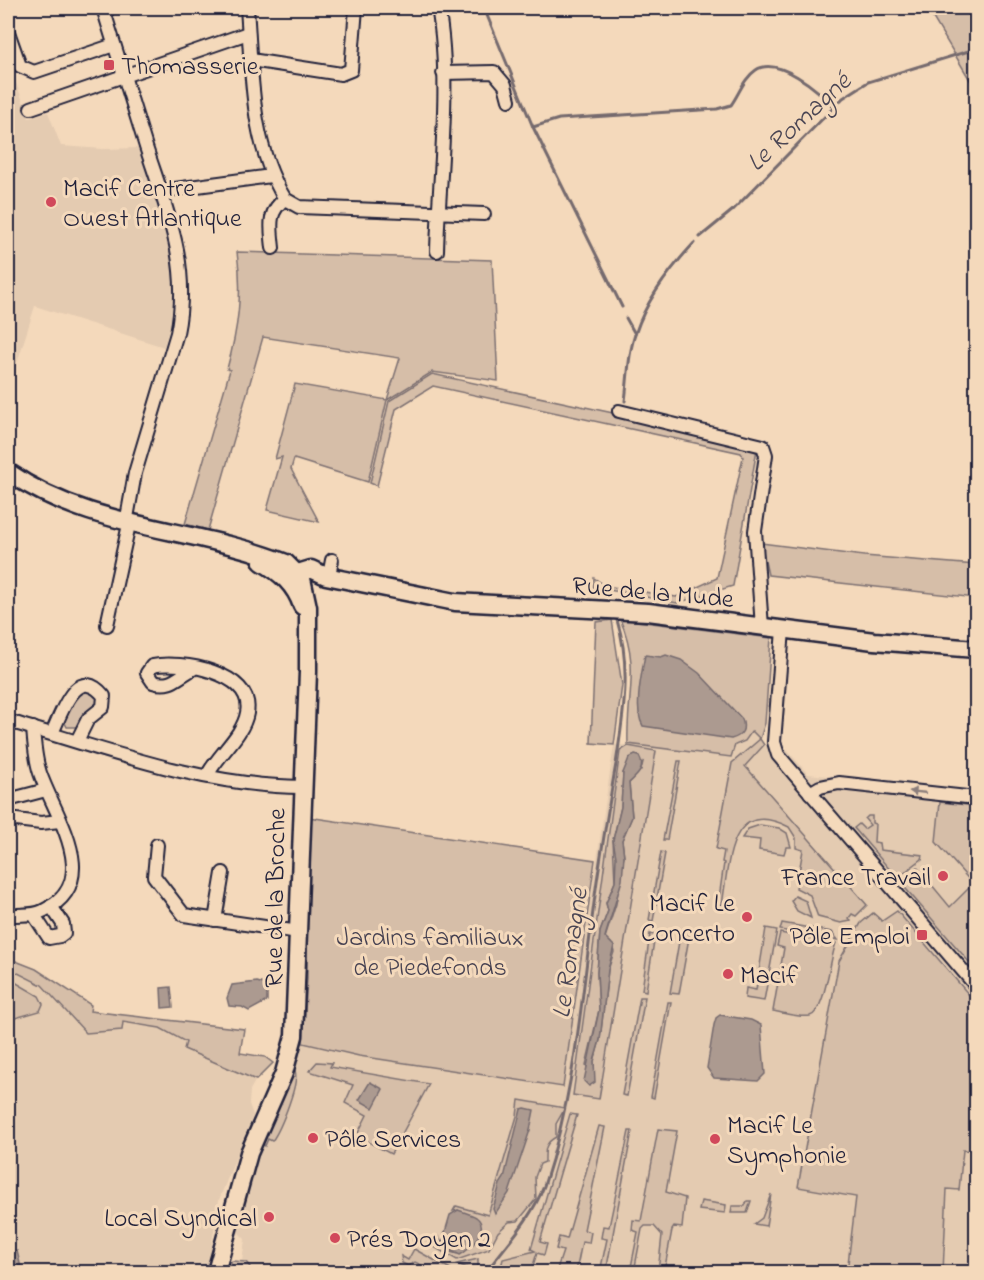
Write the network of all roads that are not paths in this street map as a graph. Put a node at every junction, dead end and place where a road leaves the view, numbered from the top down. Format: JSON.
{"nodes":[{"id":1,"x":103,"y":8,"type":"edge"},
{"id":2,"x":247,"y":8,"type":"edge"},
{"id":3,"x":356,"y":8,"type":"edge"},
{"id":4,"x":438,"y":8,"type":"edge"},
{"id":5,"x":8,"y":32,"type":"edge"},
{"id":6,"x":248,"y":33,"type":"junction"},
{"id":7,"x":114,"y":45,"type":"junction"},
{"id":8,"x":251,"y":60,"type":"junction"},
{"id":9,"x":444,"y":73,"type":"junction"},
{"id":10,"x":124,"y":76,"type":"junction"},
{"id":11,"x":509,"y":100,"type":"dead end"},
{"id":12,"x":31,"y":108,"type":"dead end"},
{"id":13,"x":271,"y":176,"type":"junction"},
{"id":14,"x":160,"y":191,"type":"junction"},
{"id":15,"x":285,"y":199,"type":"junction"},
{"id":16,"x":438,"y":212,"type":"junction"},
{"id":17,"x":484,"y":214,"type":"dead end"},
{"id":18,"x":273,"y":248,"type":"dead end"},
{"id":19,"x":437,"y":251,"type":"dead end"},
{"id":20,"x":619,"y":411,"type":"dead end"},
{"id":21,"x":8,"y":472,"type":"edge"},
{"id":22,"x":128,"y":524,"type":"junction"},
{"id":23,"x":229,"y":547,"type":"junction"},
{"id":24,"x":274,"y":569,"type":"junction"},
{"id":25,"x":301,"y":579,"type":"junction"},
{"id":26,"x":307,"y":621,"type":"junction"},
{"id":27,"x":107,"y":625,"type":"dead end"},
{"id":28,"x":762,"y":627,"type":"junction"},
{"id":29,"x":783,"y":630,"type":"junction"},
{"id":30,"x":976,"y":649,"type":"edge"},
{"id":31,"x":193,"y":669,"type":"dead end"},
{"id":32,"x":8,"y":721,"type":"edge"},
{"id":33,"x":33,"y":728,"type":"junction"},
{"id":34,"x":52,"y":733,"type":"junction"},
{"id":35,"x":77,"y":741,"type":"junction"},
{"id":36,"x":207,"y":776,"type":"junction"},
{"id":37,"x":302,"y":787,"type":"junction"},
{"id":38,"x":46,"y":790,"type":"junction"},
{"id":39,"x":810,"y":793,"type":"junction"},
{"id":40,"x":976,"y":798,"type":"edge"},
{"id":41,"x":8,"y":800,"type":"edge"},
{"id":42,"x":8,"y":819,"type":"edge"},
{"id":43,"x":60,"y":821,"type":"junction"},
{"id":44,"x":158,"y":845,"type":"dead end"},
{"id":45,"x":223,"y":873,"type":"dead end"},
{"id":46,"x":51,"y":906,"type":"junction"},
{"id":47,"x":9,"y":913,"type":"edge"},
{"id":48,"x":34,"y":915,"type":"junction"},
{"id":49,"x":215,"y":920,"type":"junction"},
{"id":50,"x":299,"y":932,"type":"junction"},
{"id":51,"x":976,"y":986,"type":"edge"},
{"id":52,"x":216,"y":1272,"type":"edge"}],
"edges":[{"from":1,"to":7,"type":"street"},
{"from":2,"to":6,"type":"street"},
{"from":3,"to":8,"type":"street"},
{"from":4,"to":9,"type":"street"},
{"from":5,"to":7,"type":"street"},
{"from":6,"to":8,"type":"street"},
{"from":6,"to":10,"type":"street"},
{"from":7,"to":10,"type":"street"},
{"from":8,"to":13,"type":"street"},
{"from":9,"to":11,"type":"street"},
{"from":9,"to":16,"type":"street"},
{"from":10,"to":12,"type":"street"},
{"from":10,"to":14,"type":"street"},
{"from":13,"to":14,"type":"street"},
{"from":13,"to":15,"type":"street"},
{"from":14,"to":22,"type":"street"},
{"from":15,"to":16,"type":"street"},
{"from":15,"to":18,"type":"street"},
{"from":16,"to":17,"type":"street"},
{"from":16,"to":19,"type":"street"},
{"from":20,"to":28,"type":"street"},
{"from":21,"to":22,"type":"street"},
{"from":22,"to":23,"type":"street"},
{"from":22,"to":27,"type":"street"},
{"from":23,"to":24,"type":"street"},
{"from":23,"to":25,"type":"street"},
{"from":24,"to":25,"type":"street"},
{"from":24,"to":26,"type":"street"},
{"from":25,"to":26,"type":"street","name":"Rue de la Broche"},
{"from":25,"to":28,"type":"street","name":"Rue de la Mude"},
{"from":26,"to":37,"type":"street","name":"Rue de la Broche"},
{"from":28,"to":29,"type":"street","name":"Rue de la Mude"},
{"from":29,"to":30,"type":"street","name":"Rue de la Mude"},
{"from":29,"to":39,"type":"street"},
{"from":31,"to":36,"type":"street"},
{"from":32,"to":33,"type":"street"},
{"from":33,"to":34,"type":"street"},
{"from":33,"to":38,"type":"street"},
{"from":34,"to":35,"type":"street"},
{"from":34,"to":35,"type":"street"},
{"from":35,"to":36,"type":"street"},
{"from":36,"to":37,"type":"street"},
{"from":37,"to":50,"type":"street","name":"Rue de la Broche"},
{"from":38,"to":41,"type":"street"},
{"from":38,"to":43,"type":"street"},
{"from":40,"to":39,"type":"street","one_way":true},
{"from":39,"to":51,"type":"street"},
{"from":42,"to":43,"type":"street"},
{"from":43,"to":46,"type":"street"},
{"from":44,"to":49,"type":"street"},
{"from":45,"to":49,"type":"street"},
{"from":46,"to":48,"type":"street"},
{"from":46,"to":48,"type":"street"},
{"from":47,"to":48,"type":"street"},
{"from":49,"to":50,"type":"street"},
{"from":50,"to":52,"type":"street","name":"Rue de la Broche"}]}
